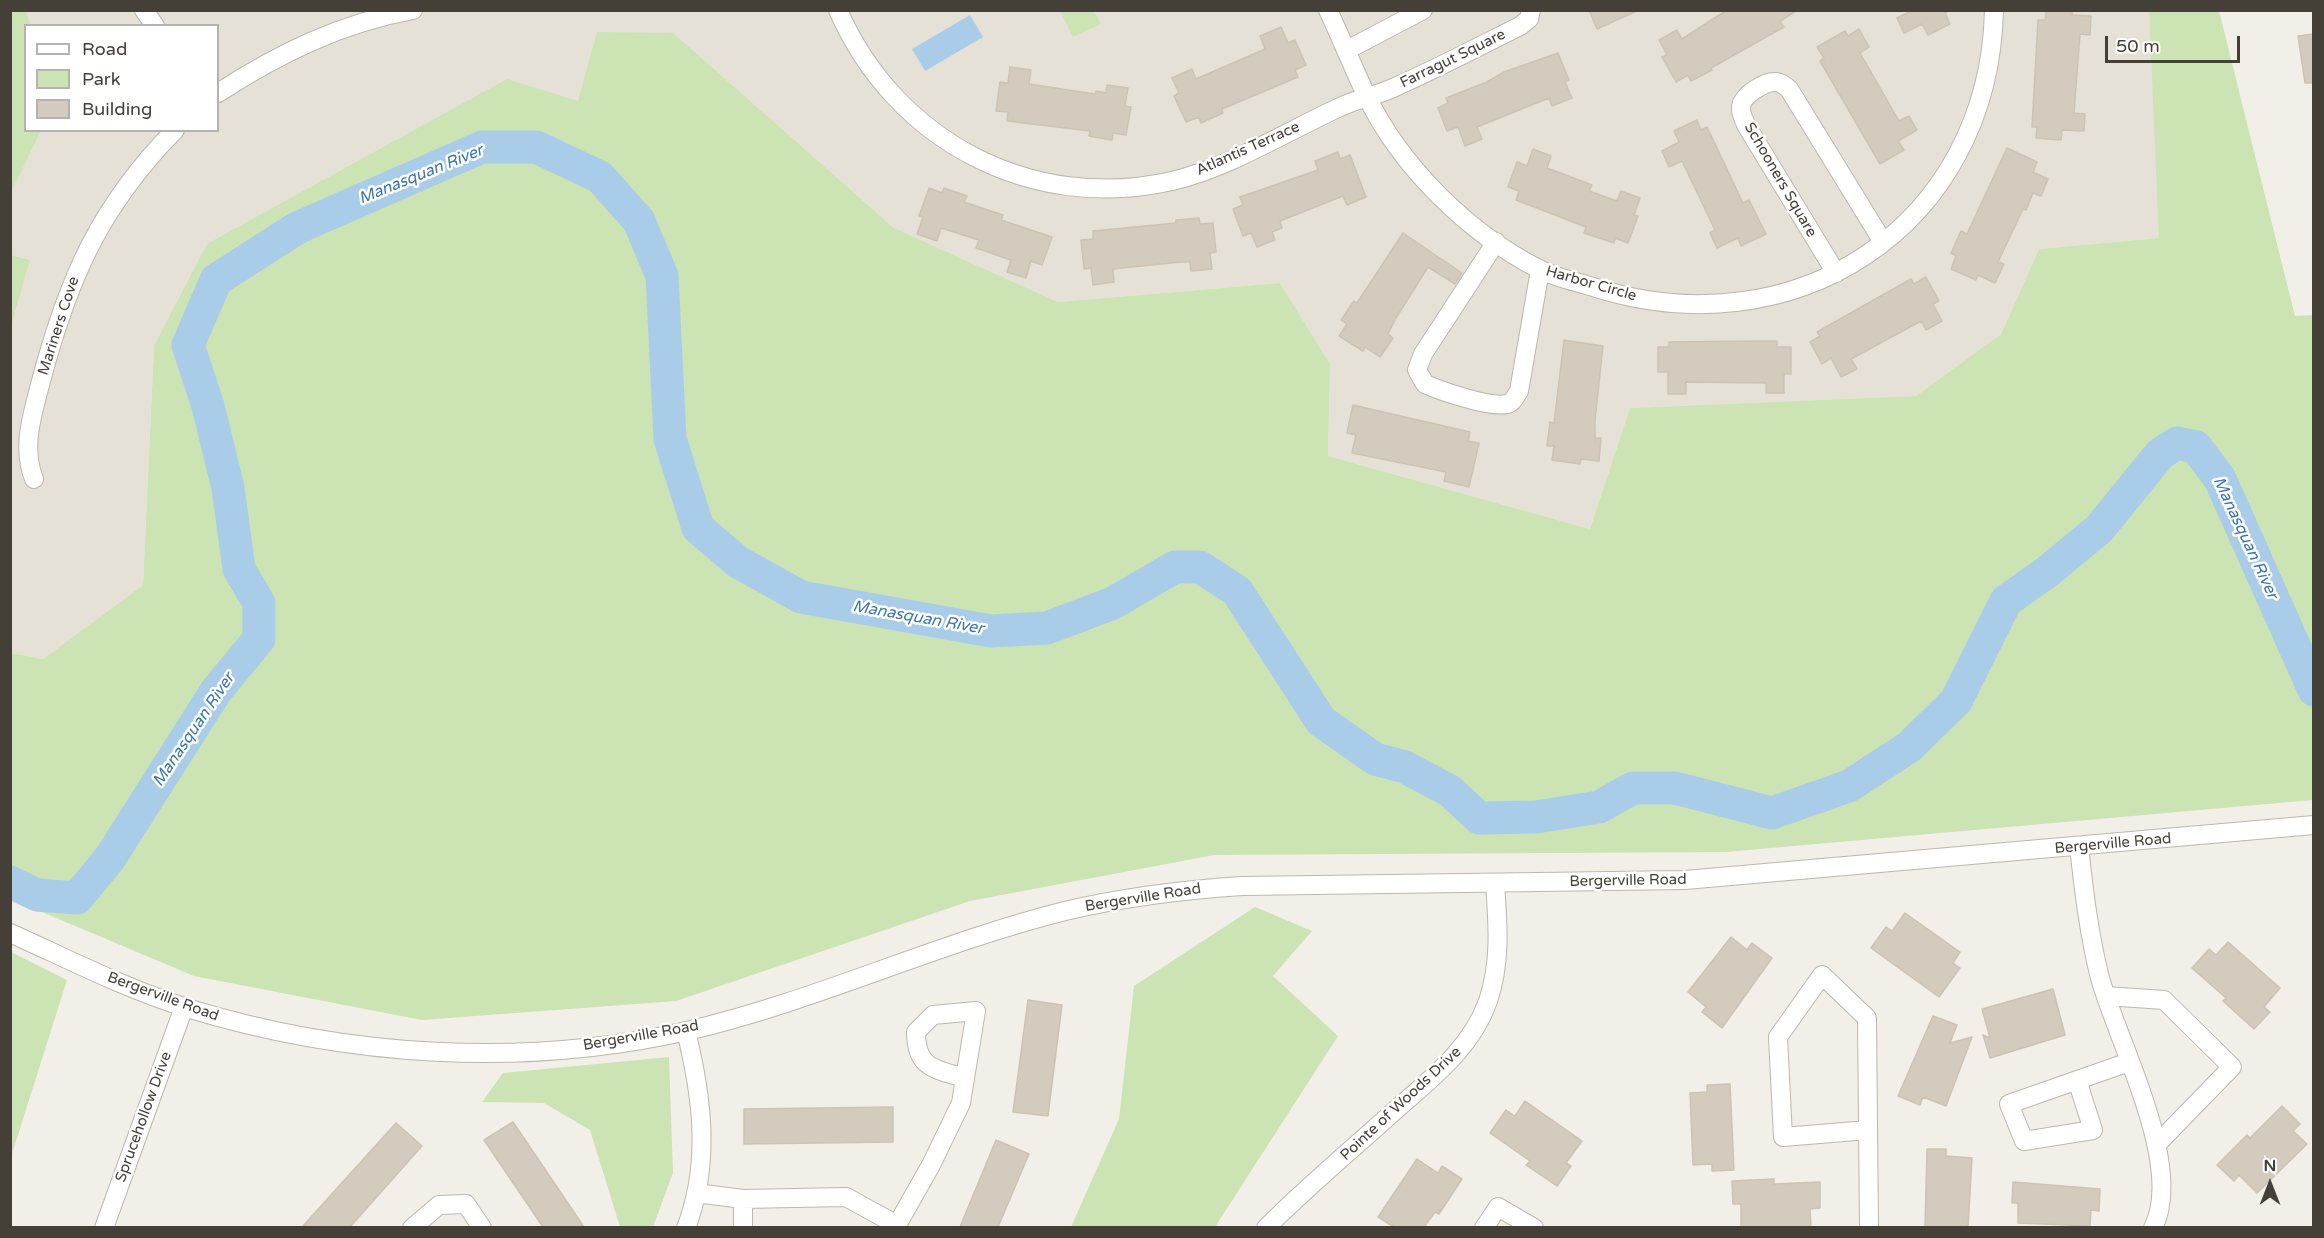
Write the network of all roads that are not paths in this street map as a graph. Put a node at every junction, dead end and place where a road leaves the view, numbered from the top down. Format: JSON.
{"nodes":[{"id":1,"x":144,"y":10,"type":"edge"},
{"id":2,"x":413,"y":10,"type":"edge"},
{"id":3,"x":838,"y":10,"type":"edge"},
{"id":4,"x":1328,"y":10,"type":"edge"},
{"id":5,"x":1424,"y":10,"type":"edge"},
{"id":6,"x":1531,"y":10,"type":"edge"},
{"id":7,"x":1994,"y":10,"type":"edge"},
{"id":8,"x":154,"y":24,"type":"edge"},
{"id":9,"x":1347,"y":50,"type":"junction"},
{"id":10,"x":219,"y":92,"type":"edge"},
{"id":11,"x":1367,"y":97,"type":"junction"},
{"id":12,"x":173,"y":132,"type":"edge"},
{"id":13,"x":1496,"y":242,"type":"junction"},
{"id":14,"x":1883,"y":242,"type":"junction"},
{"id":15,"x":1540,"y":270,"type":"junction"},
{"id":16,"x":1836,"y":273,"type":"junction"},
{"id":17,"x":34,"y":479,"type":"dead end"},
{"id":18,"x":2313,"y":825,"type":"edge"},
{"id":19,"x":2079,"y":847,"type":"junction"},
{"id":20,"x":1496,"y":884,"type":"junction"},
{"id":21,"x":10,"y":933,"type":"edge"},
{"id":22,"x":2106,"y":996,"type":"junction"},
{"id":23,"x":184,"y":1007,"type":"junction"},
{"id":24,"x":686,"y":1031,"type":"junction"},
{"id":25,"x":2129,"y":1062,"type":"junction"},
{"id":26,"x":965,"y":1078,"type":"dead end"},
{"id":27,"x":2077,"y":1080,"type":"junction"},
{"id":28,"x":1868,"y":1130,"type":"junction"},
{"id":29,"x":2157,"y":1144,"type":"junction"},
{"id":30,"x":696,"y":1193,"type":"junction"},
{"id":31,"x":743,"y":1199,"type":"junction"},
{"id":32,"x":897,"y":1226,"type":"edge"},
{"id":33,"x":104,"y":1227,"type":"edge"},
{"id":34,"x":412,"y":1227,"type":"edge"},
{"id":35,"x":482,"y":1227,"type":"edge"},
{"id":36,"x":686,"y":1227,"type":"edge"},
{"id":37,"x":743,"y":1227,"type":"edge"},
{"id":38,"x":1266,"y":1227,"type":"edge"},
{"id":39,"x":1484,"y":1227,"type":"edge"},
{"id":40,"x":1534,"y":1227,"type":"edge"},
{"id":41,"x":1869,"y":1227,"type":"edge"},
{"id":42,"x":2153,"y":1227,"type":"edge"}],
"edges":[{"from":1,"to":8,"type":"street"},
{"from":2,"to":10,"type":"street"},
{"from":3,"to":11,"type":"street","name":"Atlantis Terrace"},
{"from":4,"to":9,"type":"street","name":"Harbor Circle"},
{"from":5,"to":9,"type":"street"},
{"from":6,"to":11,"type":"street","name":"Farragut Square"},
{"from":7,"to":14,"type":"street","name":"Harbor Circle"},
{"from":9,"to":11,"type":"street","name":"Harbor Circle"},
{"from":11,"to":13,"type":"street","name":"Harbor Circle"},
{"from":12,"to":17,"type":"street","name":"Mariners Cove"},
{"from":13,"to":15,"type":"street","name":"Harbor Circle"},
{"from":13,"to":15,"type":"street"},
{"from":14,"to":16,"type":"street","name":"Harbor Circle"},
{"from":14,"to":16,"type":"street","name":"Schooners Square"},
{"from":15,"to":16,"type":"street","name":"Harbor Circle"},
{"from":18,"to":19,"type":"street","name":"Bergerville Road"},
{"from":19,"to":20,"type":"street","name":"Bergerville Road"},
{"from":19,"to":22,"type":"street"},
{"from":20,"to":24,"type":"street","name":"Bergerville Road"},
{"from":20,"to":38,"type":"street","name":"Pointe of Woods Drive"},
{"from":21,"to":23,"type":"street","name":"Bergerville Road"},
{"from":22,"to":25,"type":"street"},
{"from":22,"to":29,"type":"street"},
{"from":23,"to":24,"type":"street","name":"Bergerville Road"},
{"from":23,"to":33,"type":"street","name":"Sprucehollow Drive"},
{"from":24,"to":30,"type":"street"},
{"from":25,"to":27,"type":"street"},
{"from":25,"to":29,"type":"street"},
{"from":26,"to":32,"type":"street"},
{"from":27,"to":27,"type":"street"},
{"from":28,"to":28,"type":"street"},
{"from":28,"to":41,"type":"street"},
{"from":29,"to":42,"type":"street"},
{"from":30,"to":31,"type":"street"},
{"from":30,"to":36,"type":"street"},
{"from":31,"to":32,"type":"street"},
{"from":31,"to":37,"type":"street"},
{"from":34,"to":35,"type":"street"},
{"from":39,"to":40,"type":"street"}]}
